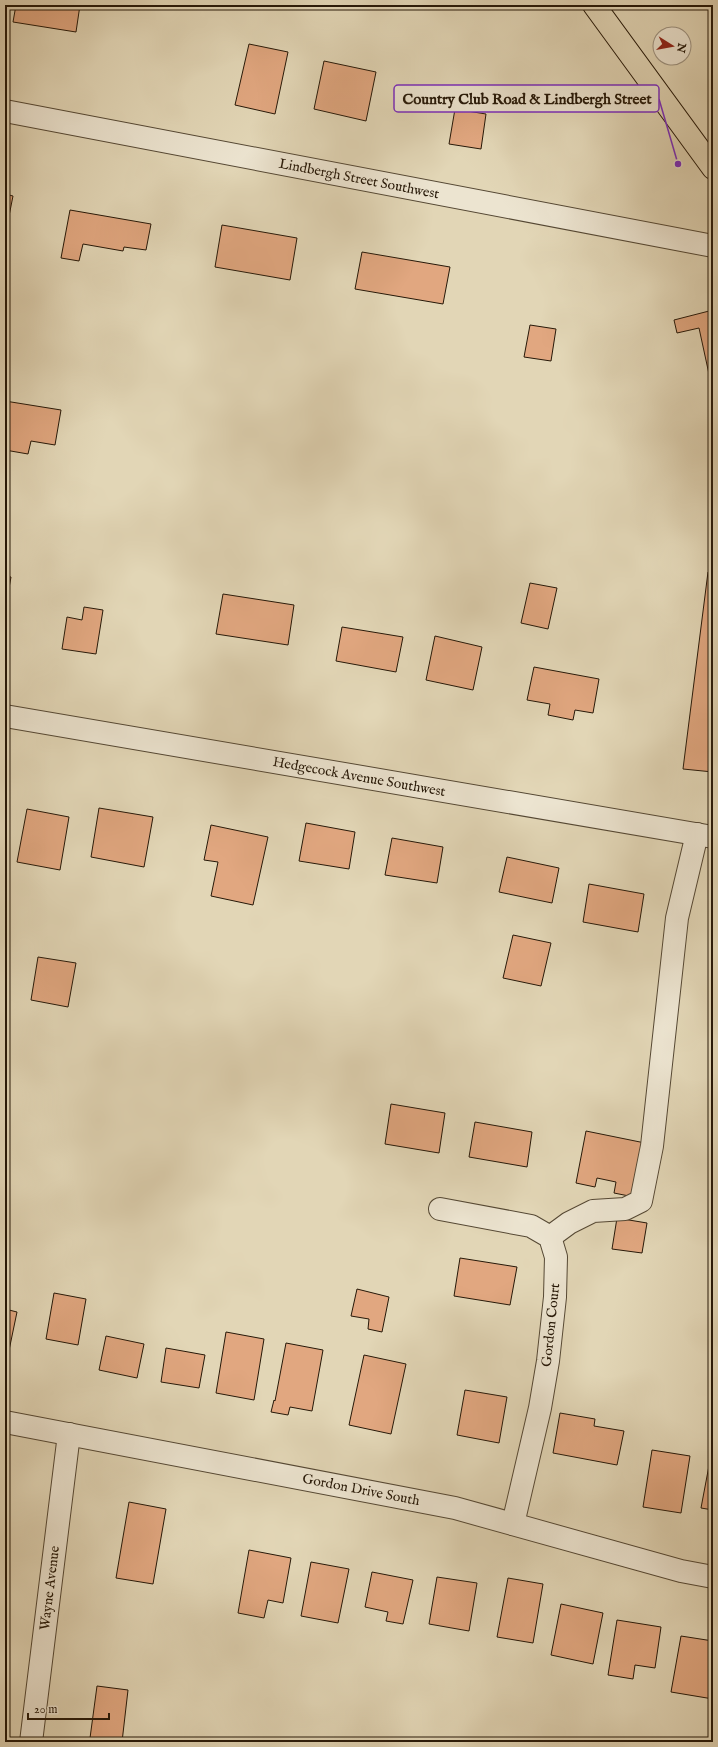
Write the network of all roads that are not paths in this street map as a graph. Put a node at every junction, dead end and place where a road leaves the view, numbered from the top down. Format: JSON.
{"nodes":[{"id":1,"x":594,"y":5,"type":"edge"},
{"id":2,"x":5,"y":111,"type":"edge"},
{"id":3,"x":713,"y":168,"type":"edge"},
{"id":4,"x":713,"y":246,"type":"edge"},
{"id":5,"x":5,"y":716,"type":"edge"},
{"id":6,"x":705,"y":836,"type":"edge"},
{"id":7,"x":440,"y":1209,"type":"dead end"},
{"id":8,"x":550,"y":1237,"type":"junction"},
{"id":9,"x":5,"y":1422,"type":"edge"},
{"id":10,"x":69,"y":1434,"type":"junction"},
{"id":11,"x":513,"y":1524,"type":"junction"},
{"id":12,"x":713,"y":1577,"type":"edge"},
{"id":13,"x":31,"y":1742,"type":"edge"}],
"edges":[{"from":1,"to":3,"type":"main road"},
{"from":2,"to":4,"type":"street","name":"Lindbergh Street Southwest"},
{"from":5,"to":6,"type":"street","name":"Hedgecock Avenue Southwest"},
{"from":6,"to":8,"type":"street"},
{"from":7,"to":8,"type":"street"},
{"from":8,"to":11,"type":"street","name":"Gordon Court"},
{"from":9,"to":10,"type":"street","name":"Gordon Drive South"},
{"from":10,"to":11,"type":"street","name":"Gordon Drive South"},
{"from":10,"to":13,"type":"street","name":"Wayne Avenue"},
{"from":11,"to":12,"type":"street","name":"Gordon Drive South"}]}
